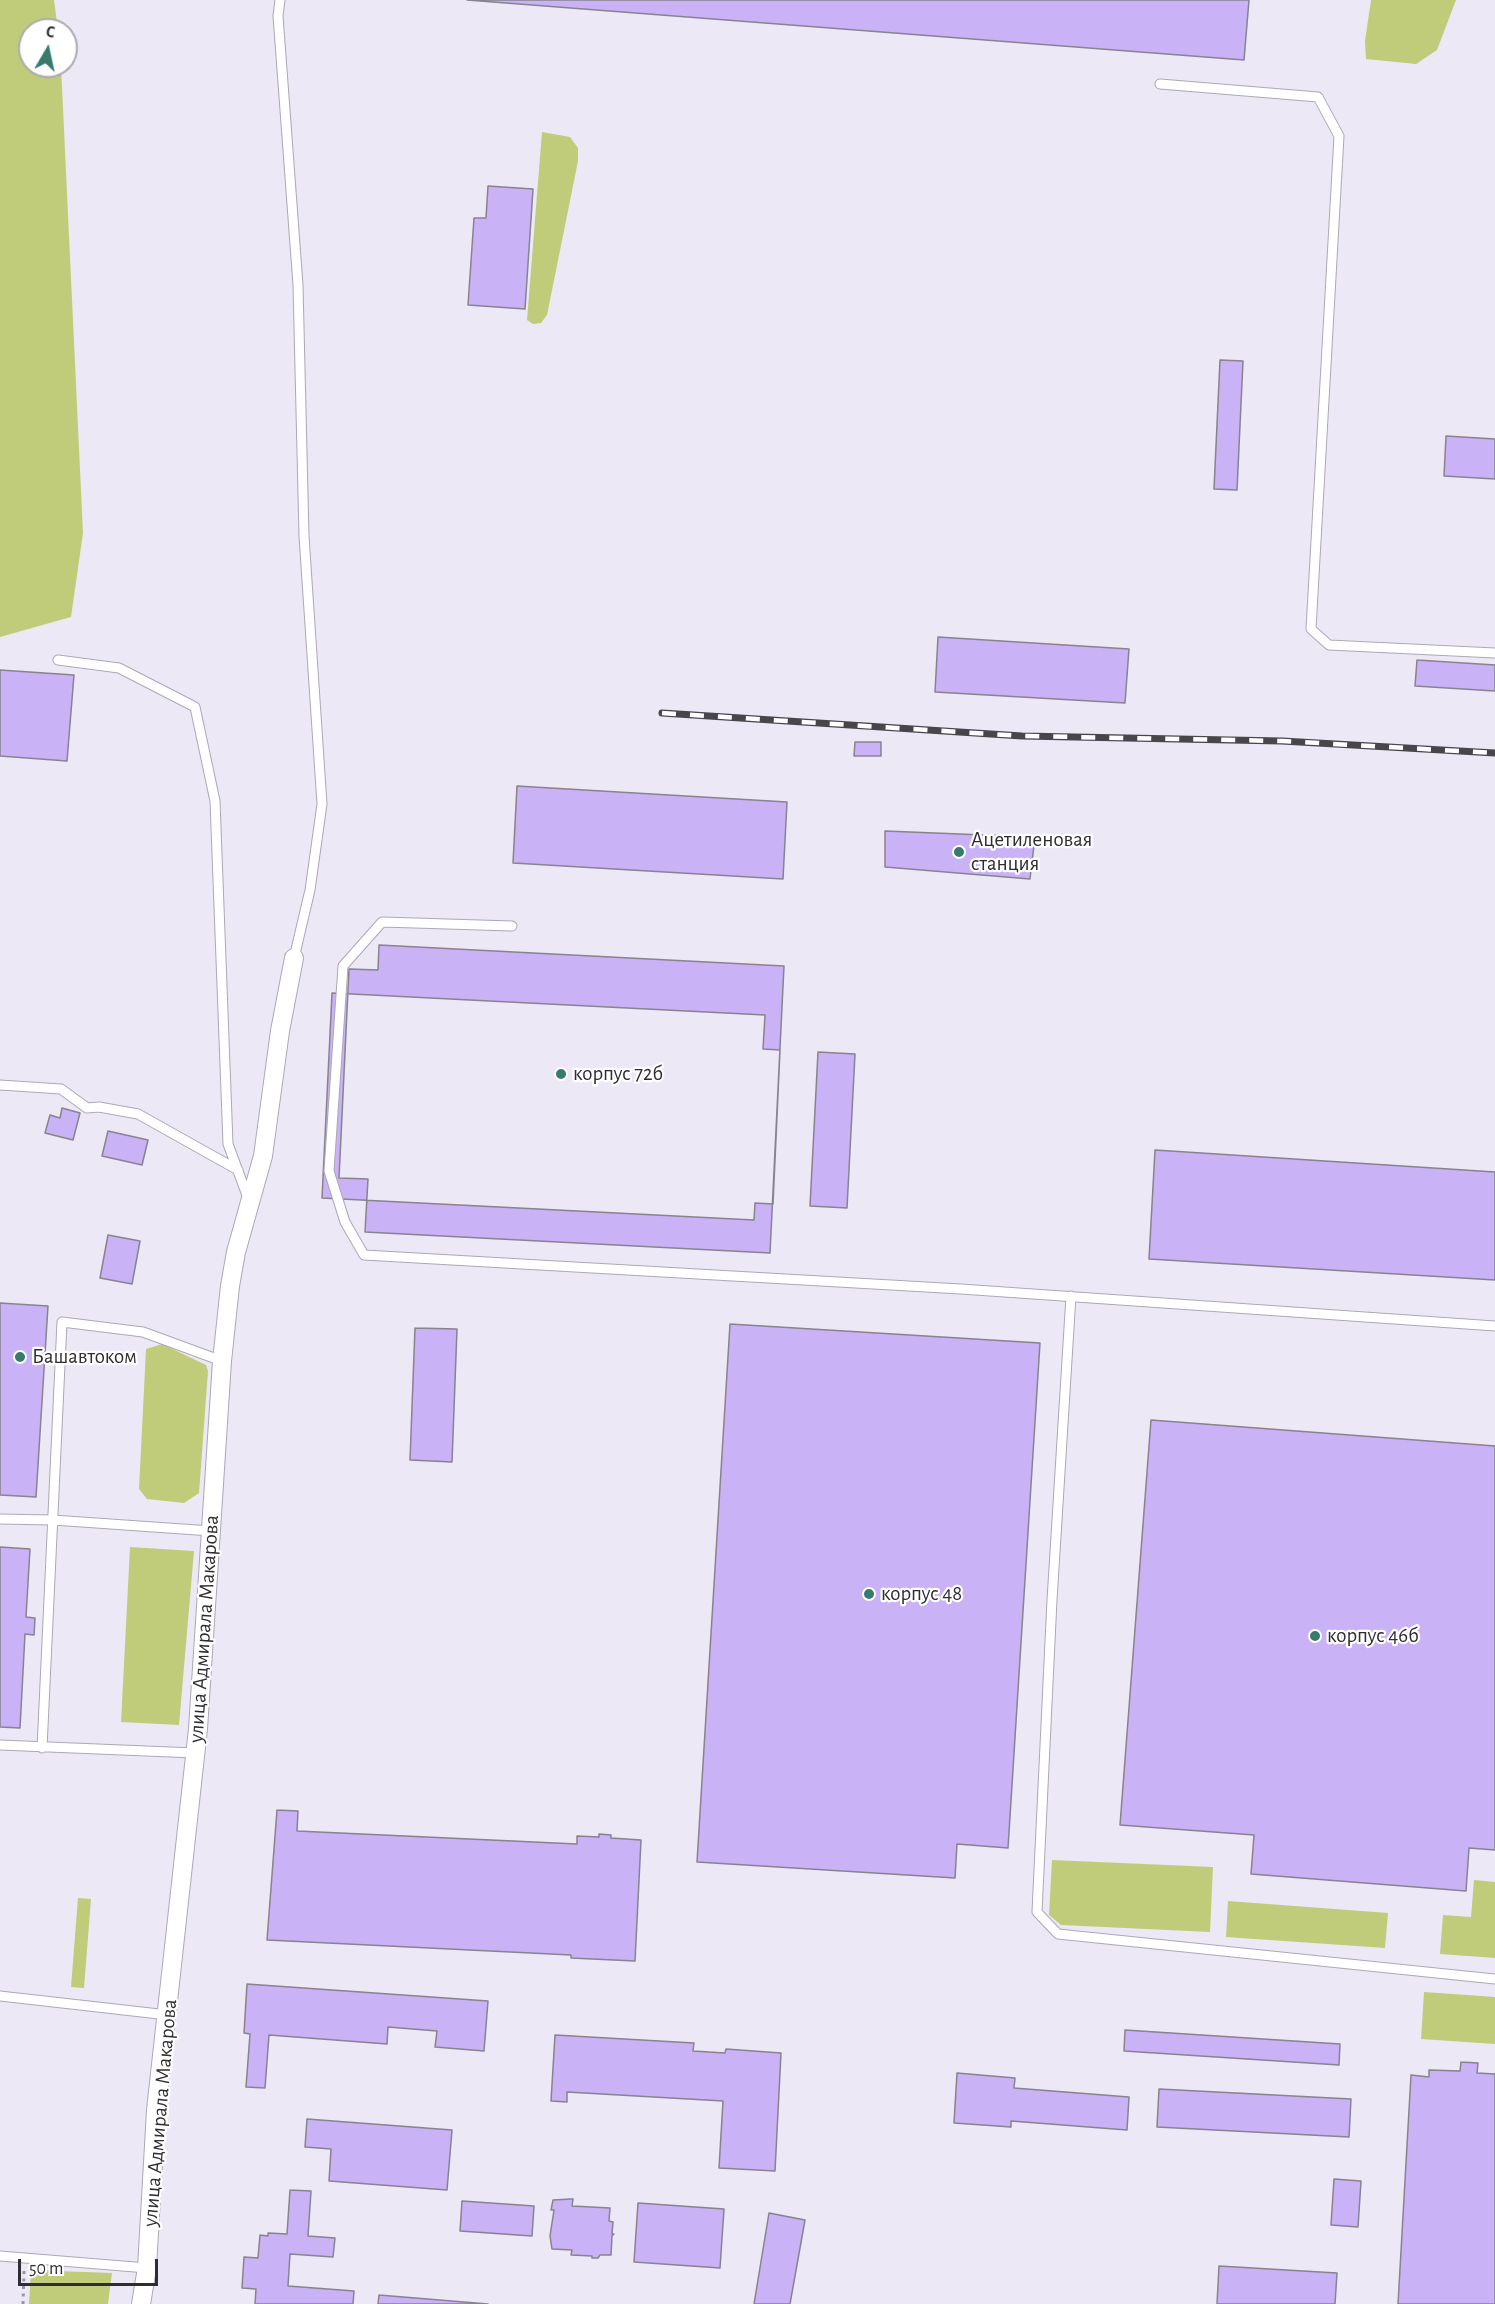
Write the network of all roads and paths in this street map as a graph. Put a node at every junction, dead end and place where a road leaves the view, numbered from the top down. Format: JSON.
{"nodes":[{"id":1,"x":280,"y":0,"type":"edge"},
{"id":2,"x":1160,"y":84,"type":"dead end"},
{"id":3,"x":1495,"y":653,"type":"edge"},
{"id":4,"x":58,"y":660,"type":"dead end"},
{"id":5,"x":512,"y":926,"type":"dead end"},
{"id":6,"x":294,"y":958,"type":"joint"},
{"id":7,"x":0,"y":1084,"type":"edge"},
{"id":8,"x":238,"y":1170,"type":"junction"},
{"id":9,"x":250,"y":1203,"type":"junction"},
{"id":10,"x":1071,"y":1296,"type":"junction"},
{"id":11,"x":1495,"y":1326,"type":"edge"},
{"id":12,"x":222,"y":1361,"type":"junction"},
{"id":13,"x":0,"y":1519,"type":"edge"},
{"id":14,"x":53,"y":1520,"type":"junction"},
{"id":15,"x":211,"y":1531,"type":"junction"},
{"id":16,"x":0,"y":1745,"type":"edge"},
{"id":17,"x":42,"y":1748,"type":"junction"},
{"id":18,"x":195,"y":1754,"type":"junction"},
{"id":19,"x":1495,"y":1979,"type":"edge"},
{"id":20,"x":0,"y":1996,"type":"edge"},
{"id":21,"x":168,"y":2015,"type":"junction"},
{"id":22,"x":0,"y":2256,"type":"edge"},
{"id":23,"x":24,"y":2258,"type":"junction"},
{"id":24,"x":147,"y":2268,"type":"junction"},
{"id":25,"x":23,"y":2304,"type":"edge"},
{"id":26,"x":141,"y":2304,"type":"edge"}],
"edges":[{"from":1,"to":6,"type":"lane"},
{"from":2,"to":3,"type":"lane"},
{"from":4,"to":8,"type":"lane"},
{"from":5,"to":10,"type":"lane"},
{"from":6,"to":9,"type":"street","name":"улица Адмирала Макарова"},
{"from":7,"to":8,"type":"lane"},
{"from":8,"to":9,"type":"lane"},
{"from":9,"to":12,"type":"street","name":"улица Адмирала Макарова"},
{"from":10,"to":11,"type":"lane"},
{"from":10,"to":19,"type":"lane"},
{"from":12,"to":14,"type":"lane"},
{"from":12,"to":15,"type":"street","name":"улица Адмирала Макарова"},
{"from":13,"to":14,"type":"lane"},
{"from":14,"to":15,"type":"lane"},
{"from":14,"to":17,"type":"lane"},
{"from":15,"to":18,"type":"street","name":"улица Адмирала Макарова"},
{"from":16,"to":17,"type":"lane"},
{"from":17,"to":18,"type":"lane"},
{"from":18,"to":21,"type":"street","name":"улица Адмирала Макарова"},
{"from":20,"to":21,"type":"lane"},
{"from":21,"to":24,"type":"street","name":"улица Адмирала Макарова"},
{"from":22,"to":23,"type":"lane"},
{"from":23,"to":24,"type":"lane"},
{"from":23,"to":25,"type":"path"},
{"from":24,"to":26,"type":"street","name":"улица Адмирала Макарова"}]}
